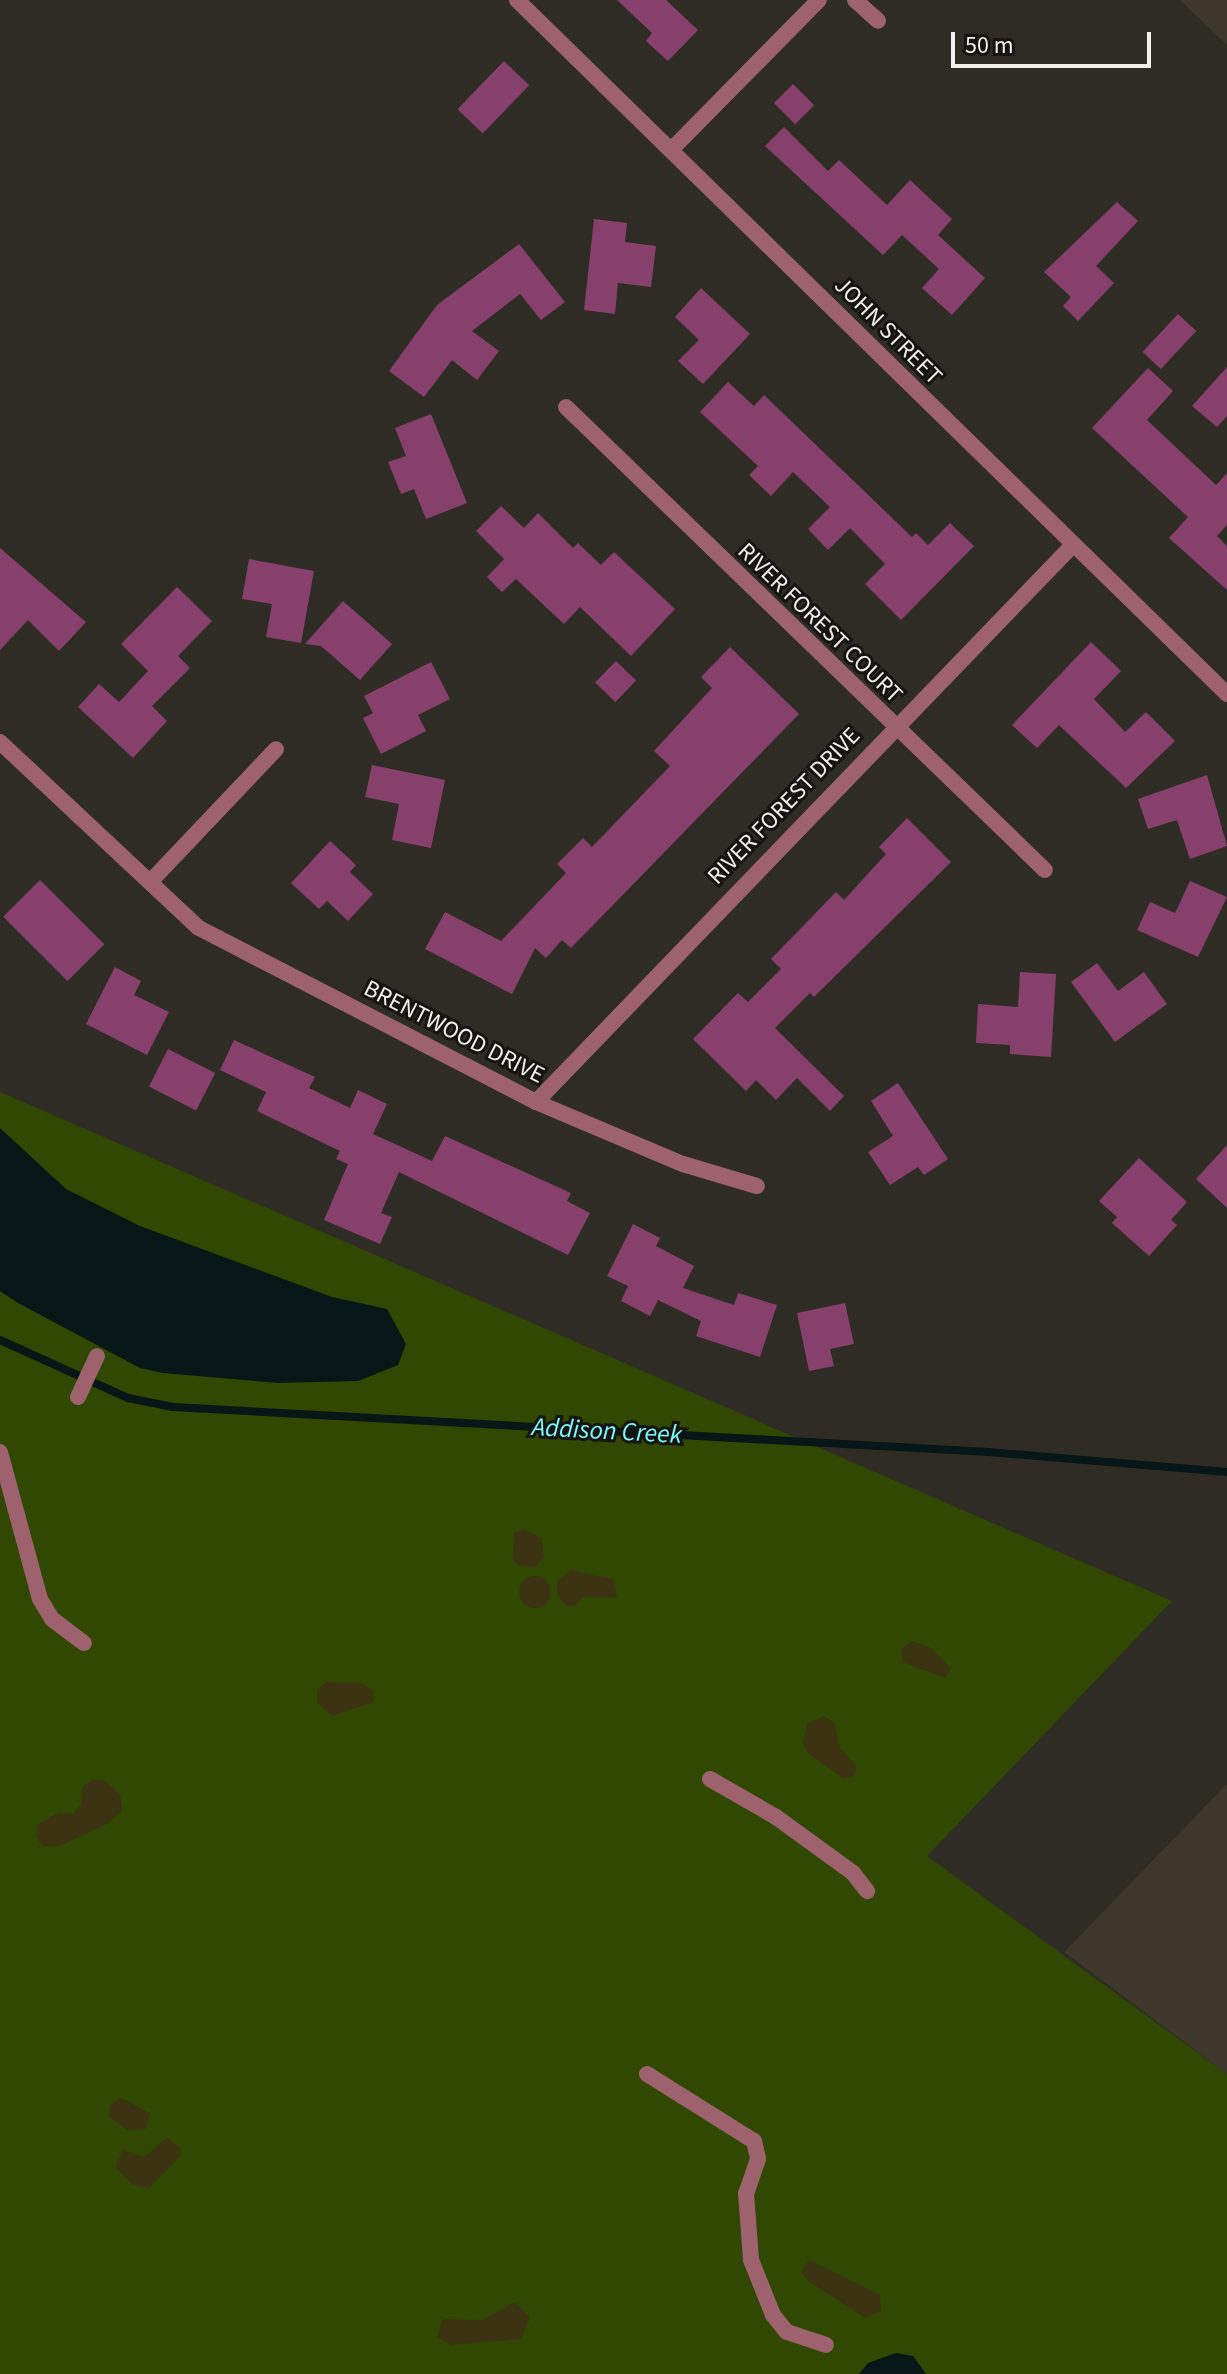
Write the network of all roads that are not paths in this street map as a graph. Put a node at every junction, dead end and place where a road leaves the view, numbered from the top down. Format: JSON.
{"nodes":[{"id":1,"x":517,"y":0,"type":"edge"},
{"id":2,"x":819,"y":0,"type":"edge"},
{"id":3,"x":855,"y":0,"type":"edge"},
{"id":4,"x":878,"y":21,"type":"dead end"},
{"id":5,"x":672,"y":149,"type":"junction"},
{"id":6,"x":566,"y":407,"type":"dead end"},
{"id":7,"x":1071,"y":547,"type":"junction"},
{"id":8,"x":1227,"y":694,"type":"edge"},
{"id":9,"x":892,"y":728,"type":"junction"},
{"id":10,"x":276,"y":749,"type":"dead end"},
{"id":11,"x":3,"y":751,"type":"edge"},
{"id":12,"x":1045,"y":870,"type":"dead end"},
{"id":13,"x":150,"y":882,"type":"junction"},
{"id":14,"x":536,"y":1102,"type":"junction"},
{"id":15,"x":757,"y":1186,"type":"dead end"},
{"id":16,"x":95,"y":1360,"type":"dead end"},
{"id":17,"x":78,"y":1397,"type":"dead end"},
{"id":18,"x":0,"y":1452,"type":"edge"},
{"id":19,"x":84,"y":1643,"type":"dead end"},
{"id":20,"x":710,"y":1779,"type":"dead end"},
{"id":21,"x":867,"y":1891,"type":"dead end"},
{"id":22,"x":647,"y":2074,"type":"dead end"},
{"id":23,"x":826,"y":2345,"type":"dead end"}],
"edges":[{"from":1,"to":5,"type":"street","name":"JOHN STREET"},
{"from":2,"to":5,"type":"street"},
{"from":3,"to":4,"type":"street"},
{"from":5,"to":7,"type":"street","name":"JOHN STREET"},
{"from":6,"to":9,"type":"street","name":"RIVER FOREST COURT"},
{"from":7,"to":8,"type":"street","name":"JOHN STREET"},
{"from":7,"to":9,"type":"street","name":"RIVER FOREST DRIVE"},
{"from":9,"to":12,"type":"street","name":"RIVER FOREST COURT"},
{"from":9,"to":14,"type":"street","name":"RIVER FOREST DRIVE"},
{"from":10,"to":13,"type":"street"},
{"from":11,"to":13,"type":"street","name":"BRENTWOOD DRIVE"},
{"from":13,"to":14,"type":"street","name":"BRENTWOOD DRIVE"},
{"from":14,"to":15,"type":"street","name":"BRENTWOOD DRIVE"},
{"from":16,"to":17,"type":"street"},
{"from":18,"to":19,"type":"street"},
{"from":20,"to":21,"type":"street"},
{"from":22,"to":23,"type":"street"}]}
